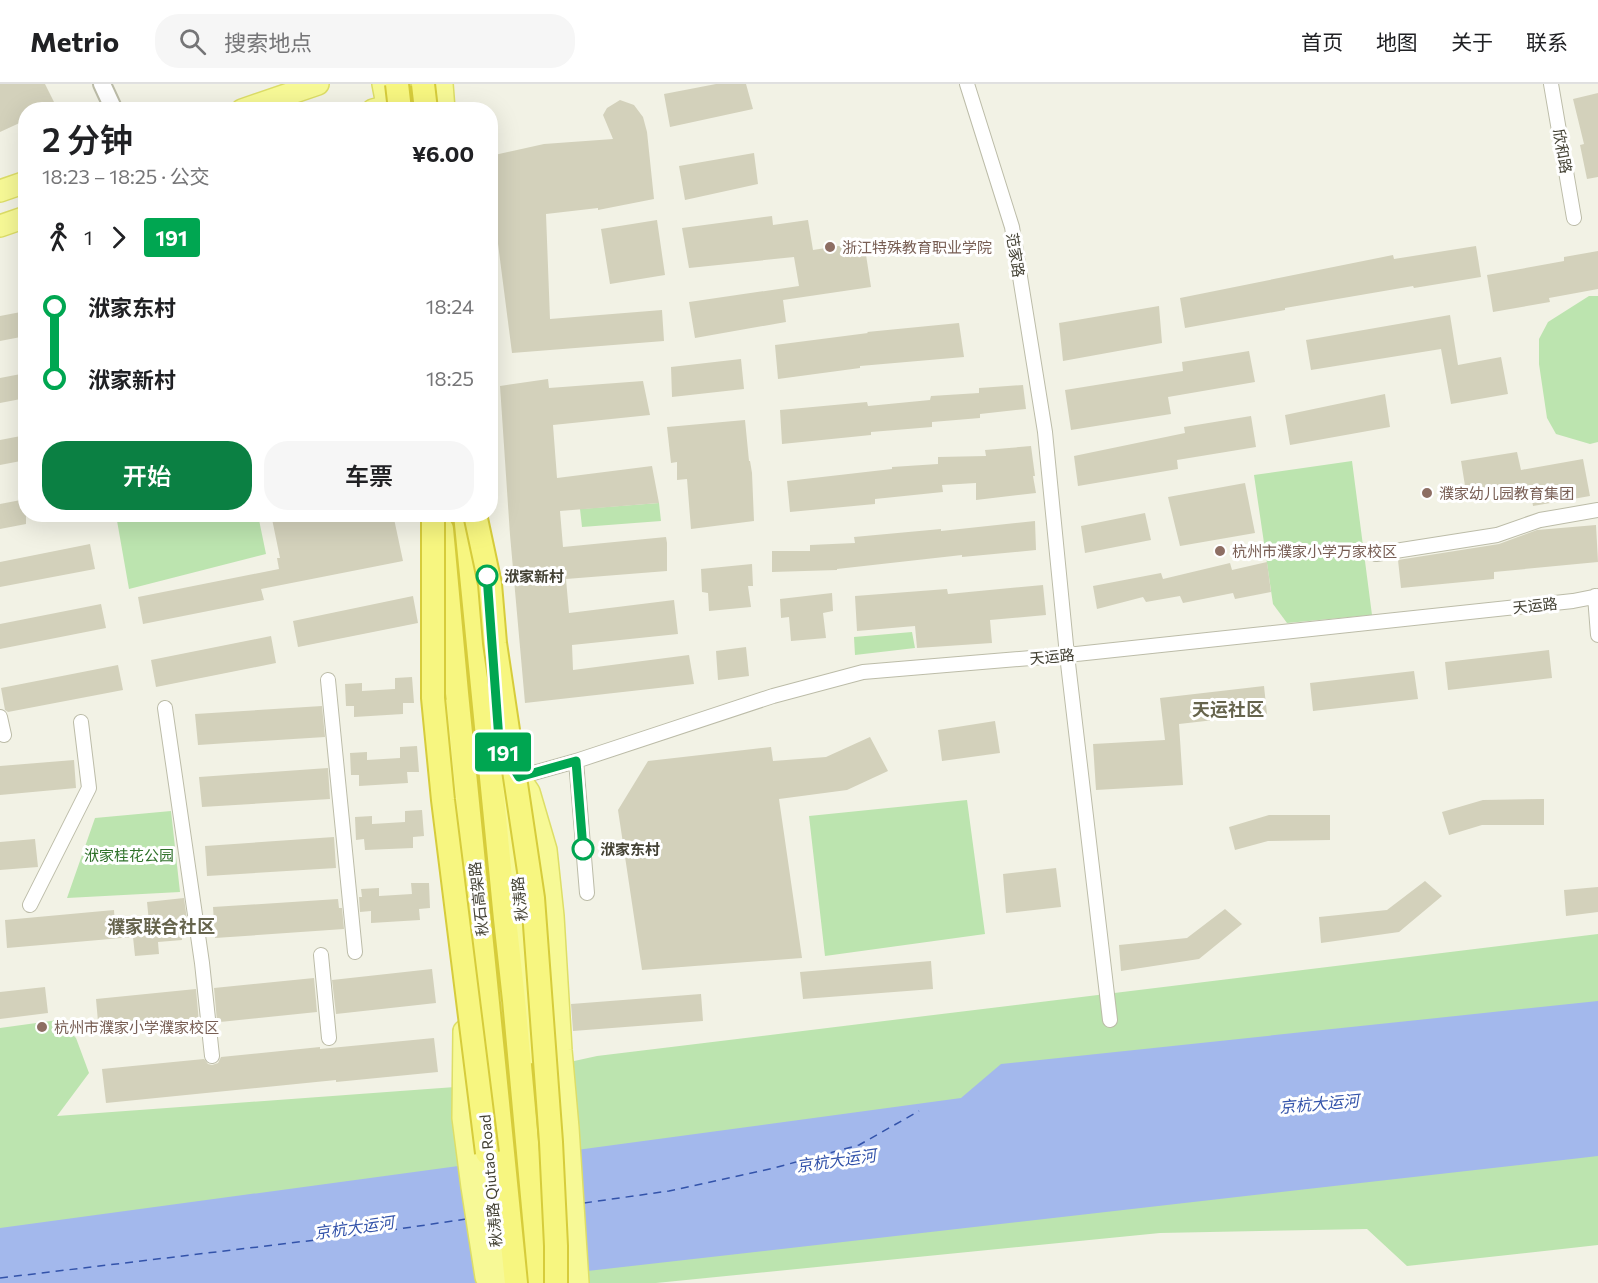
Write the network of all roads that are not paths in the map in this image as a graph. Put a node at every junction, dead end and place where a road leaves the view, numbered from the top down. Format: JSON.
{"nodes":[{"id":1,"x":102,"y":84,"type":"edge"},
{"id":2,"x":318,"y":84,"type":"edge"},
{"id":3,"x":383,"y":84,"type":"edge"},
{"id":4,"x":397,"y":84,"type":"edge"},
{"id":5,"x":423,"y":84,"type":"edge"},
{"id":6,"x":442,"y":84,"type":"edge"},
{"id":7,"x":967,"y":84,"type":"edge"},
{"id":8,"x":1551,"y":84,"type":"edge"},
{"id":9,"x":110,"y":102,"type":"edge"},
{"id":10,"x":265,"y":102,"type":"edge"},
{"id":11,"x":386,"y":102,"type":"edge"},
{"id":12,"x":390,"y":102,"type":"edge"},
{"id":13,"x":402,"y":102,"type":"edge"},
{"id":14,"x":425,"y":102,"type":"edge"},
{"id":15,"x":443,"y":102,"type":"edge"},
{"id":16,"x":18,"y":184,"type":"edge"},
{"id":17,"x":0,"y":190,"type":"edge"},
{"id":18,"x":1574,"y":218,"type":"dead end"},
{"id":19,"x":18,"y":220,"type":"edge"},
{"id":20,"x":0,"y":226,"type":"edge"},
{"id":21,"x":1598,"y":510,"type":"edge"},
{"id":22,"x":431,"y":522,"type":"edge"},
{"id":23,"x":432,"y":522,"type":"edge"},
{"id":24,"x":441,"y":522,"type":"edge"},
{"id":25,"x":466,"y":522,"type":"edge"},
{"id":26,"x":476,"y":522,"type":"edge"},
{"id":27,"x":483,"y":522,"type":"edge"},
{"id":28,"x":1376,"y":554,"type":"dead end"},
{"id":29,"x":1597,"y":596,"type":"edge"},
{"id":30,"x":1598,"y":635,"type":"edge"},
{"id":31,"x":1067,"y":654,"type":"junction"},
{"id":32,"x":328,"y":681,"type":"dead end"},
{"id":33,"x":165,"y":708,"type":"dead end"},
{"id":34,"x":0,"y":717,"type":"edge"},
{"id":35,"x":81,"y":722,"type":"dead end"},
{"id":36,"x":4,"y":735,"type":"dead end"},
{"id":37,"x":501,"y":748,"type":"junction"},
{"id":38,"x":576,"y":761,"type":"junction"},
{"id":39,"x":519,"y":777,"type":"junction"},
{"id":40,"x":586,"y":893,"type":"dead end"},
{"id":41,"x":30,"y":905,"type":"dead end"},
{"id":42,"x":355,"y":952,"type":"dead end"},
{"id":43,"x":321,"y":955,"type":"dead end"},
{"id":44,"x":1110,"y":1020,"type":"dead end"},
{"id":45,"x":329,"y":1038,"type":"dead end"},
{"id":46,"x":212,"y":1056,"type":"dead end"},
{"id":47,"x":473,"y":1085,"type":"junction"},
{"id":48,"x":488,"y":1153,"type":"junction"},
{"id":49,"x":487,"y":1283,"type":"edge"},
{"id":50,"x":500,"y":1283,"type":"edge"},
{"id":51,"x":516,"y":1283,"type":"edge"},
{"id":52,"x":540,"y":1283,"type":"edge"},
{"id":53,"x":554,"y":1283,"type":"edge"},
{"id":54,"x":578,"y":1283,"type":"edge"}],
"edges":[{"from":1,"to":9,"type":"street"},
{"from":2,"to":10,"type":"main road"},
{"from":3,"to":11,"type":"main road"},
{"from":4,"to":12,"type":"highway","bridge":true},
{"from":5,"to":14,"type":"highway","bridge":true},
{"from":6,"to":13,"type":"main road"},
{"from":6,"to":15,"type":"main road"},
{"from":7,"to":31,"type":"street","name":"范家路"},
{"from":8,"to":18,"type":"street","name":"欣和路"},
{"from":16,"to":17,"type":"main road"},
{"from":19,"to":20,"type":"main road"},
{"from":21,"to":28,"type":"street"},
{"from":22,"to":48,"type":"highway","bridge":true},
{"from":23,"to":47,"type":"main road"},
{"from":24,"to":51,"type":"highway","name":"秋石高架路"},
{"from":25,"to":52,"type":"highway","name":"秋石高架路"},
{"from":26,"to":53,"type":"highway","bridge":true},
{"from":27,"to":37,"type":"main road","name":"秋涛路"},
{"from":29,"to":30,"type":"street"},
{"from":29,"to":31,"type":"street","name":"天运路"},
{"from":31,"to":38,"type":"street","name":"天运路"},
{"from":31,"to":44,"type":"street","name":"范家路"},
{"from":32,"to":42,"type":"street"},
{"from":33,"to":46,"type":"street"},
{"from":34,"to":36,"type":"street"},
{"from":35,"to":41,"type":"street"},
{"from":37,"to":39,"type":"main road"},
{"from":37,"to":53,"type":"main road","name":"秋涛路"},
{"from":38,"to":39,"type":"street","name":"天运路"},
{"from":38,"to":40,"type":"street"},
{"from":39,"to":54,"type":"main road"},
{"from":43,"to":45,"type":"street"},
{"from":47,"to":48,"type":"main road","name":"秋涛路 Qiutao Road","bridge":true},
{"from":47,"to":49,"type":"main road"},
{"from":48,"to":50,"type":"main road","name":"秋涛路 Qiutao Road"}]}
